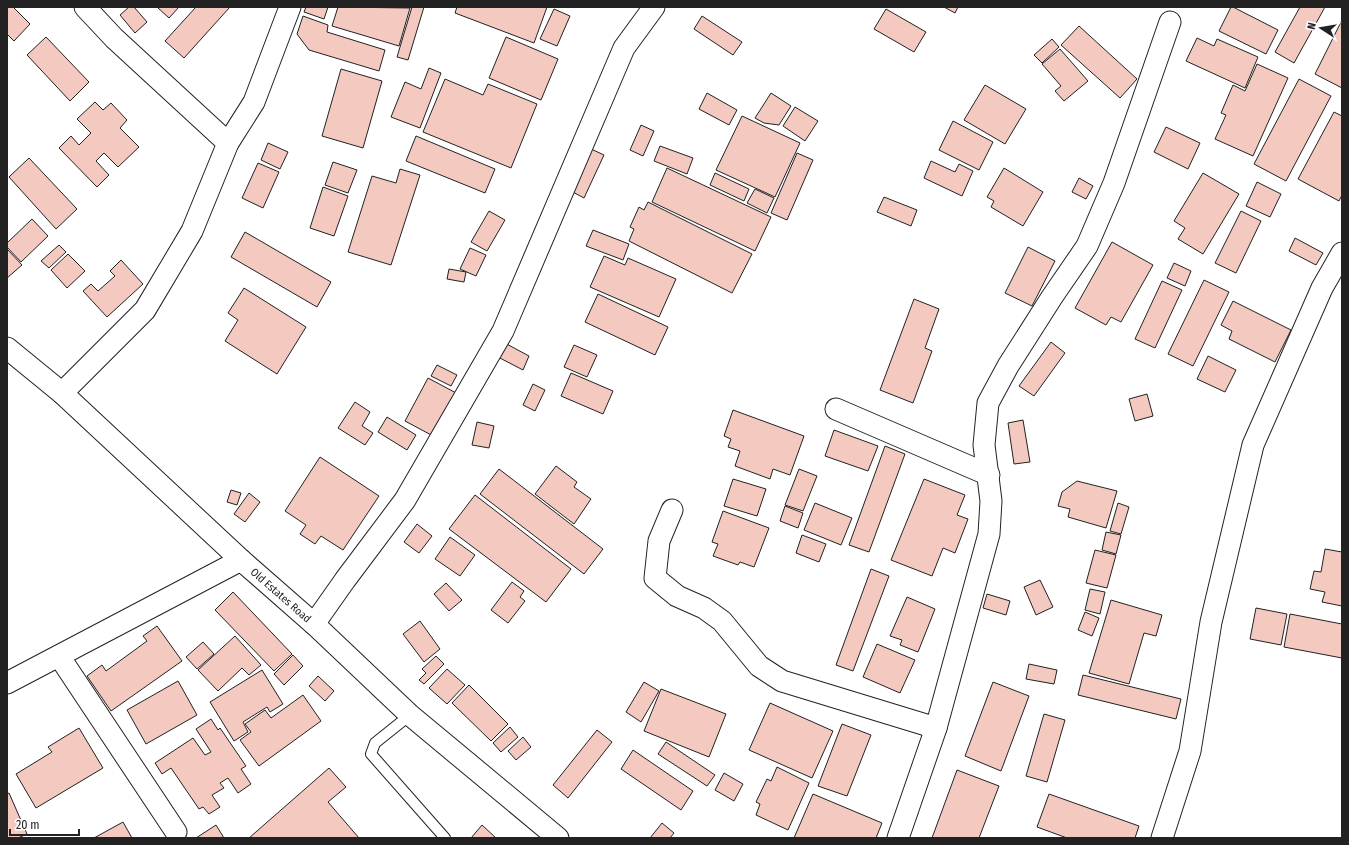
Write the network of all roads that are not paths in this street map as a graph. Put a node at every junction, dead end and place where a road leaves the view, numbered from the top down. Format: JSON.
{"nodes":[{"id":1,"x":85,"y":7,"type":"edge"},
{"id":2,"x":290,"y":7,"type":"edge"},
{"id":3,"x":654,"y":7,"type":"edge"},
{"id":4,"x":1170,"y":22,"type":"dead end"},
{"id":5,"x":228,"y":143,"type":"junction"},
{"id":6,"x":1342,"y":254,"type":"edge"},
{"id":7,"x":7,"y":348,"type":"edge"},
{"id":8,"x":62,"y":393,"type":"junction"},
{"id":9,"x":836,"y":409,"type":"dead end"},
{"id":10,"x":989,"y":475,"type":"junction"},
{"id":11,"x":672,"y":510,"type":"dead end"},
{"id":12,"x":241,"y":560,"type":"junction"},
{"id":13,"x":314,"y":624,"type":"junction"},
{"id":14,"x":59,"y":656,"type":"junction"},
{"id":15,"x":7,"y":683,"type":"edge"},
{"id":16,"x":410,"y":715,"type":"junction"},
{"id":17,"x":936,"y":728,"type":"junction"},
{"id":18,"x":176,"y":832,"type":"dead end"},
{"id":19,"x":445,"y":838,"type":"edge"},
{"id":20,"x":558,"y":838,"type":"edge"},
{"id":21,"x":898,"y":838,"type":"edge"},
{"id":22,"x":1162,"y":838,"type":"edge"}],
"edges":[{"from":1,"to":5,"type":"street"},
{"from":2,"to":5,"type":"street"},
{"from":3,"to":13,"type":"street"},
{"from":4,"to":10,"type":"street"},
{"from":5,"to":8,"type":"street"},
{"from":6,"to":22,"type":"street"},
{"from":7,"to":8,"type":"street","name":"Old Estates Road"},
{"from":8,"to":12,"type":"street","name":"Old Estates Road"},
{"from":9,"to":10,"type":"street"},
{"from":10,"to":17,"type":"street"},
{"from":11,"to":17,"type":"street"},
{"from":12,"to":13,"type":"street","name":"Old Estates Road"},
{"from":12,"to":14,"type":"street"},
{"from":13,"to":16,"type":"street","name":"Old Estates Road"},
{"from":14,"to":15,"type":"street"},
{"from":14,"to":18,"type":"street"},
{"from":16,"to":19,"type":"lane"},
{"from":16,"to":20,"type":"street","name":"Old Estates Road"},
{"from":17,"to":21,"type":"street"}]}
